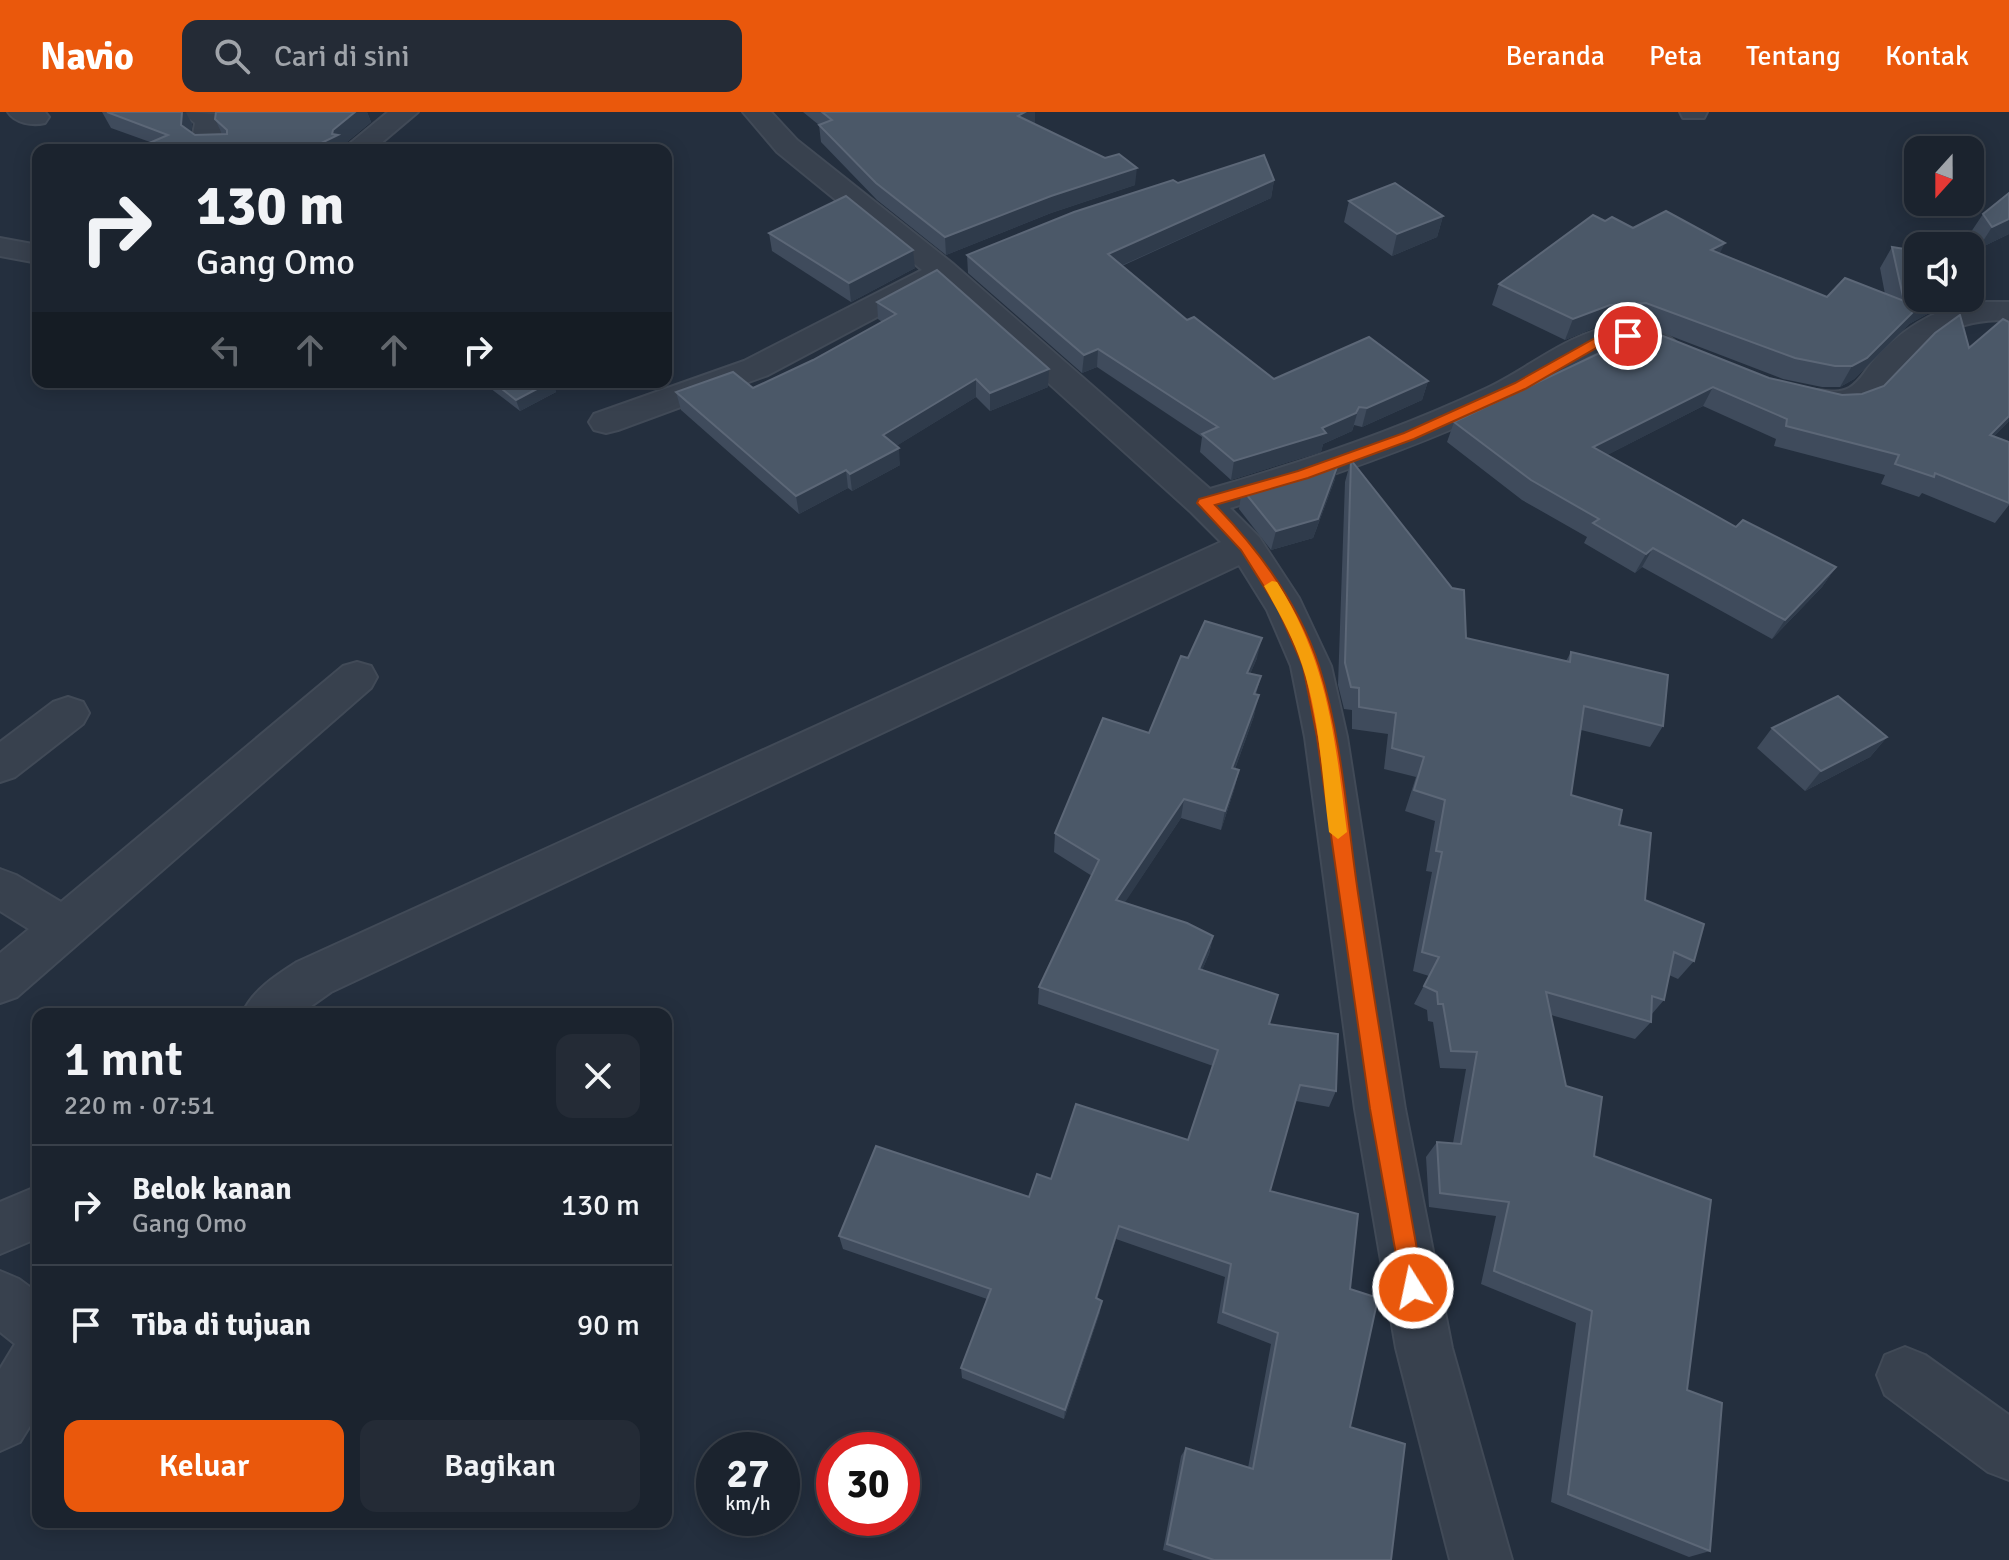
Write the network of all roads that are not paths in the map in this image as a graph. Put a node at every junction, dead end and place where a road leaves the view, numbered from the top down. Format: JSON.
{"nodes":[{"id":1,"x":194,"y":112,"type":"edge"},
{"id":2,"x":405,"y":112,"type":"edge"},
{"id":3,"x":756,"y":112,"type":"edge"},
{"id":4,"x":210,"y":144,"type":"edge"},
{"id":5,"x":364,"y":144,"type":"edge"},
{"id":6,"x":0,"y":247,"type":"edge"},
{"id":7,"x":32,"y":253,"type":"edge"},
{"id":8,"x":953,"y":266,"type":"junction"},
{"id":9,"x":1984,"y":310,"type":"edge"},
{"id":10,"x":2009,"y":311,"type":"edge"},
{"id":11,"x":1963,"y":312,"type":"edge"},
{"id":12,"x":1975,"y":312,"type":"edge"},
{"id":13,"x":2009,"y":331,"type":"edge"},
{"id":14,"x":1691,"y":356,"type":"edge"},
{"id":15,"x":1775,"y":387,"type":"edge"},
{"id":16,"x":606,"y":422,"type":"dead end"},
{"id":17,"x":1204,"y":503,"type":"junction"},
{"id":18,"x":1246,"y":546,"type":"junction"},
{"id":19,"x":357,"y":677,"type":"dead end"},
{"id":20,"x":68,"y":713,"type":"dead end"},
{"id":21,"x":0,"y":765,"type":"edge"},
{"id":22,"x":0,"y":888,"type":"edge"},
{"id":23,"x":64,"y":927,"type":"junction"},
{"id":24,"x":0,"y":982,"type":"edge"},
{"id":25,"x":273,"y":1008,"type":"edge"},
{"id":26,"x":32,"y":1215,"type":"edge"},
{"id":27,"x":0,"y":1228,"type":"edge"},
{"id":28,"x":0,"y":1298,"type":"edge"},
{"id":29,"x":32,"y":1322,"type":"edge"},
{"id":30,"x":32,"y":1370,"type":"edge"},
{"id":31,"x":1905,"y":1375,"type":"dead end"},
{"id":32,"x":0,"y":1422,"type":"edge"},
{"id":33,"x":2009,"y":1451,"type":"edge"},
{"id":34,"x":1481,"y":1560,"type":"edge"}],
"edges":[{"from":1,"to":4,"type":"street"},
{"from":2,"to":5,"type":"street"},
{"from":3,"to":8,"type":"street"},
{"from":6,"to":7,"type":"street"},
{"from":8,"to":16,"type":"street"},
{"from":8,"to":17,"type":"street"},
{"from":9,"to":10,"type":"street"},
{"from":11,"to":15,"type":"street"},
{"from":12,"to":13,"type":"street"},
{"from":14,"to":17,"type":"street"},
{"from":17,"to":18,"type":"street"},
{"from":18,"to":25,"type":"street"},
{"from":18,"to":34,"type":"street"},
{"from":19,"to":23,"type":"street"},
{"from":20,"to":21,"type":"street"},
{"from":22,"to":23,"type":"street"},
{"from":23,"to":24,"type":"street"},
{"from":26,"to":27,"type":"street"},
{"from":28,"to":29,"type":"street"},
{"from":30,"to":32,"type":"street"},
{"from":31,"to":33,"type":"street"}]}
